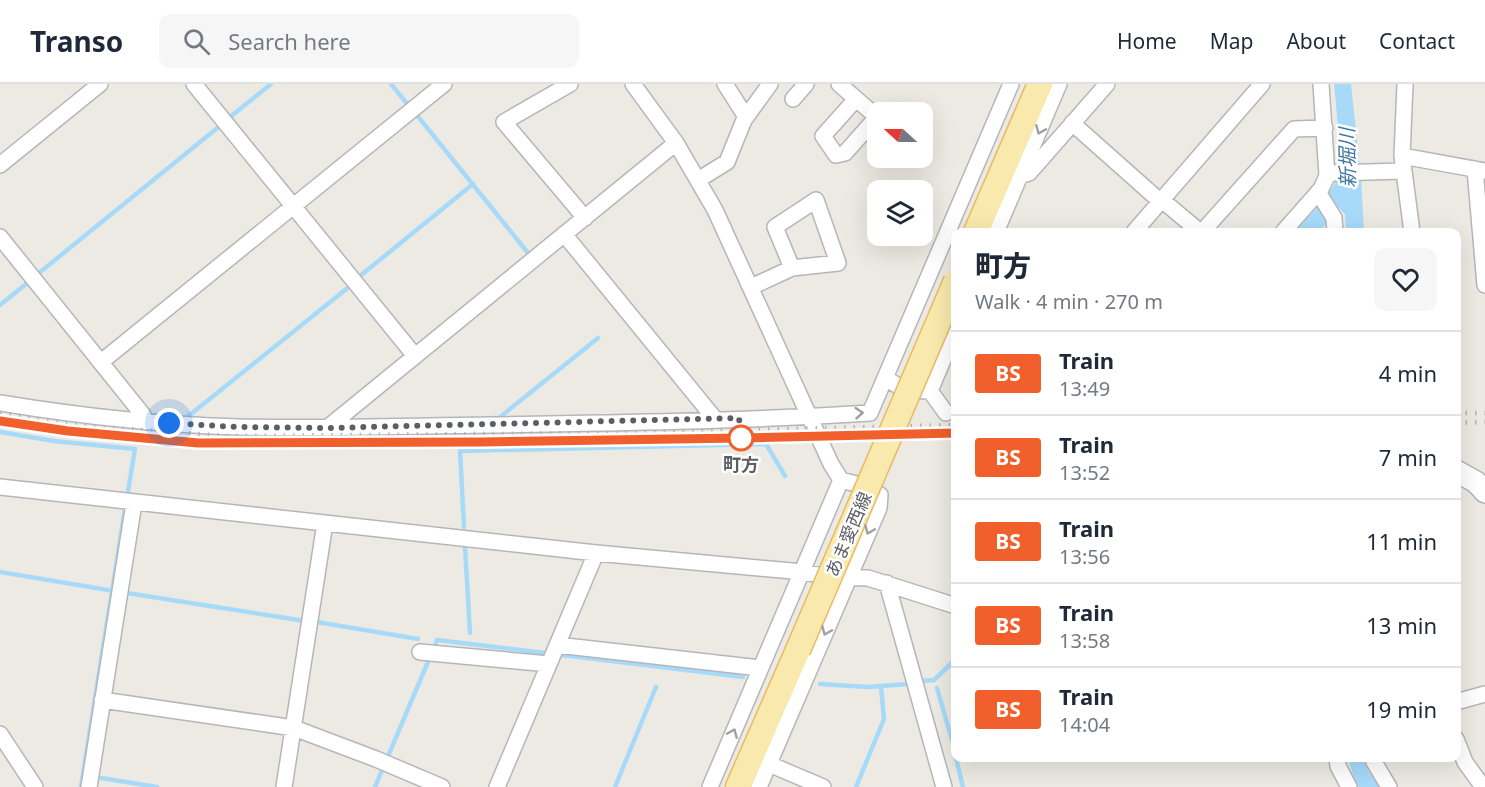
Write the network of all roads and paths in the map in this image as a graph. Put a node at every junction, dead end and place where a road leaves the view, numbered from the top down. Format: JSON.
{"nodes":[{"id":1,"x":100,"y":84,"type":"edge"},
{"id":2,"x":194,"y":84,"type":"edge"},
{"id":3,"x":444,"y":84,"type":"edge"},
{"id":4,"x":570,"y":84,"type":"edge"},
{"id":5,"x":633,"y":84,"type":"edge"},
{"id":6,"x":725,"y":84,"type":"edge"},
{"id":7,"x":770,"y":84,"type":"edge"},
{"id":8,"x":807,"y":84,"type":"edge"},
{"id":9,"x":839,"y":84,"type":"edge"},
{"id":10,"x":1011,"y":84,"type":"edge"},
{"id":11,"x":1040,"y":84,"type":"edge"},
{"id":12,"x":1059,"y":84,"type":"edge"},
{"id":13,"x":1107,"y":84,"type":"edge"},
{"id":14,"x":1262,"y":84,"type":"edge"},
{"id":15,"x":1321,"y":84,"type":"edge"},
{"id":16,"x":1406,"y":84,"type":"edge"},
{"id":17,"x":793,"y":99,"type":"dead end"},
{"id":18,"x":856,"y":99,"type":"dead end"},
{"id":19,"x":1049,"y":107,"type":"junction"},
{"id":20,"x":746,"y":117,"type":"junction"},
{"id":21,"x":1071,"y":125,"type":"junction"},
{"id":22,"x":1325,"y":128,"type":"junction"},
{"id":23,"x":676,"y":143,"type":"junction"},
{"id":24,"x":1403,"y":163,"type":"junction"},
{"id":25,"x":0,"y":165,"type":"edge"},
{"id":26,"x":1480,"y":170,"type":"edge"},
{"id":27,"x":1330,"y":175,"type":"junction"},
{"id":28,"x":1020,"y":176,"type":"junction"},
{"id":29,"x":698,"y":180,"type":"junction"},
{"id":30,"x":1320,"y":194,"type":"junction"},
{"id":31,"x":1162,"y":201,"type":"junction"},
{"id":32,"x":294,"y":206,"type":"junction"},
{"id":33,"x":585,"y":218,"type":"junction"},
{"id":34,"x":1334,"y":225,"type":"edge"},
{"id":35,"x":985,"y":226,"type":"edge"},
{"id":36,"x":1138,"y":228,"type":"edge"},
{"id":37,"x":1196,"y":228,"type":"edge"},
{"id":38,"x":1205,"y":228,"type":"edge"},
{"id":39,"x":1287,"y":228,"type":"edge"},
{"id":40,"x":1411,"y":228,"type":"edge"},
{"id":41,"x":564,"y":234,"type":"junction"},
{"id":42,"x":0,"y":237,"type":"edge"},
{"id":43,"x":792,"y":268,"type":"junction"},
{"id":44,"x":1485,"y":285,"type":"edge"},
{"id":45,"x":751,"y":287,"type":"junction"},
{"id":46,"x":922,"y":291,"type":"junction"},
{"id":47,"x":951,"y":293,"type":"edge"},
{"id":48,"x":951,"y":303,"type":"edge"},
{"id":49,"x":951,"y":342,"type":"edge"},
{"id":50,"x":415,"y":356,"type":"junction"},
{"id":51,"x":101,"y":362,"type":"junction"},
{"id":52,"x":885,"y":378,"type":"junction"},
{"id":53,"x":930,"y":390,"type":"junction"},
{"id":54,"x":0,"y":404,"type":"edge"},
{"id":55,"x":946,"y":413,"type":"dead end"},
{"id":56,"x":810,"y":417,"type":"junction"},
{"id":57,"x":715,"y":419,"type":"junction"},
{"id":58,"x":146,"y":422,"type":"junction"},
{"id":59,"x":327,"y":428,"type":"junction"},
{"id":60,"x":1461,"y":474,"type":"edge"},
{"id":61,"x":841,"y":480,"type":"junction"},
{"id":62,"x":0,"y":487,"type":"edge"},
{"id":63,"x":1485,"y":492,"type":"edge"},
{"id":64,"x":134,"y":503,"type":"junction"},
{"id":65,"x":325,"y":523,"type":"junction"},
{"id":66,"x":596,"y":553,"type":"junction"},
{"id":67,"x":803,"y":572,"type":"junction"},
{"id":68,"x":850,"y":577,"type":"junction"},
{"id":69,"x":887,"y":584,"type":"junction"},
{"id":70,"x":951,"y":604,"type":"edge"},
{"id":71,"x":428,"y":653,"type":"dead end"},
{"id":72,"x":553,"y":655,"type":"junction"},
{"id":73,"x":760,"y":668,"type":"junction"},
{"id":74,"x":1485,"y":694,"type":"edge"},
{"id":75,"x":102,"y":700,"type":"junction"},
{"id":76,"x":1461,"y":701,"type":"edge"},
{"id":77,"x":294,"y":729,"type":"junction"},
{"id":78,"x":0,"y":734,"type":"edge"},
{"id":79,"x":1461,"y":752,"type":"edge"},
{"id":80,"x":1338,"y":762,"type":"edge"},
{"id":81,"x":1374,"y":762,"type":"edge"},
{"id":82,"x":769,"y":764,"type":"junction"},
{"id":83,"x":35,"y":787,"type":"edge"},
{"id":84,"x":89,"y":787,"type":"edge"},
{"id":85,"x":284,"y":787,"type":"edge"},
{"id":86,"x":442,"y":787,"type":"edge"},
{"id":87,"x":497,"y":787,"type":"edge"},
{"id":88,"x":710,"y":787,"type":"edge"},
{"id":89,"x":738,"y":787,"type":"edge"},
{"id":90,"x":759,"y":787,"type":"edge"},
{"id":91,"x":823,"y":787,"type":"edge"},
{"id":92,"x":944,"y":787,"type":"edge"},
{"id":93,"x":1349,"y":787,"type":"edge"},
{"id":94,"x":1389,"y":787,"type":"edge"},
{"id":95,"x":1483,"y":787,"type":"edge"}],
"edges":[{"from":1,"to":25,"type":"street"},
{"from":2,"to":32,"type":"street"},
{"from":3,"to":32,"type":"street"},
{"from":4,"to":33,"type":"street"},
{"from":5,"to":23,"type":"street"},
{"from":6,"to":20,"type":"street"},
{"from":7,"to":20,"type":"street"},
{"from":8,"to":17,"type":"street"},
{"from":9,"to":18,"type":"street"},
{"from":10,"to":46,"type":"street"},
{"from":11,"to":35,"type":"main road"},
{"from":12,"to":19,"type":"street"},
{"from":13,"to":21,"type":"street"},
{"from":14,"to":31,"type":"street"},
{"from":15,"to":22,"type":"street"},
{"from":16,"to":24,"type":"street"},
{"from":19,"to":21,"type":"street"},
{"from":19,"to":28,"type":"street","one_way":true},
{"from":20,"to":29,"type":"street"},
{"from":21,"to":28,"type":"street"},
{"from":21,"to":31,"type":"street"},
{"from":22,"to":27,"type":"street"},
{"from":22,"to":38,"type":"street"},
{"from":23,"to":29,"type":"street"},
{"from":23,"to":33,"type":"street"},
{"from":24,"to":26,"type":"street"},
{"from":24,"to":27,"type":"street"},
{"from":24,"to":40,"type":"street"},
{"from":26,"to":44,"type":"street"},
{"from":27,"to":30,"type":"street"},
{"from":28,"to":35,"type":"street"},
{"from":29,"to":45,"type":"street"},
{"from":30,"to":34,"type":"street"},
{"from":30,"to":39,"type":"street"},
{"from":31,"to":36,"type":"street"},
{"from":31,"to":37,"type":"street"},
{"from":32,"to":50,"type":"street"},
{"from":32,"to":51,"type":"street"},
{"from":33,"to":41,"type":"street"},
{"from":41,"to":50,"type":"street"},
{"from":41,"to":57,"type":"street"},
{"from":42,"to":51,"type":"street"},
{"from":43,"to":43,"type":"street"},
{"from":43,"to":45,"type":"street"},
{"from":45,"to":56,"type":"street"},
{"from":46,"to":48,"type":"street"},
{"from":46,"to":52,"type":"street"},
{"from":47,"to":89,"type":"main road","name":"あま愛西線","bridge":true},
{"from":49,"to":53,"type":"street"},
{"from":50,"to":59,"type":"street"},
{"from":51,"to":58,"type":"street"},
{"from":52,"to":53,"type":"street"},
{"from":56,"to":52,"type":"street","one_way":true},
{"from":53,"to":55,"type":"street"},
{"from":54,"to":58,"type":"street"},
{"from":56,"to":57,"type":"street"},
{"from":56,"to":61,"type":"street"},
{"from":57,"to":59,"type":"street"},
{"from":58,"to":59,"type":"street"},
{"from":60,"to":63,"type":"street"},
{"from":61,"to":67,"type":"street"},
{"from":61,"to":68,"type":"street","one_way":true},
{"from":62,"to":64,"type":"street"},
{"from":64,"to":65,"type":"street"},
{"from":64,"to":75,"type":"street"},
{"from":65,"to":66,"type":"street"},
{"from":65,"to":77,"type":"street"},
{"from":66,"to":67,"type":"street"},
{"from":66,"to":72,"type":"street"},
{"from":67,"to":68,"type":"street"},
{"from":67,"to":73,"type":"street"},
{"from":68,"to":69,"type":"street"},
{"from":68,"to":82,"type":"street","one_way":true},
{"from":69,"to":70,"type":"street"},
{"from":69,"to":92,"type":"street"},
{"from":71,"to":72,"type":"street"},
{"from":72,"to":73,"type":"street"},
{"from":72,"to":87,"type":"street"},
{"from":88,"to":73,"type":"street","one_way":true},
{"from":74,"to":76,"type":"street"},
{"from":75,"to":77,"type":"street"},
{"from":75,"to":84,"type":"street"},
{"from":77,"to":85,"type":"street"},
{"from":77,"to":86,"type":"street"},
{"from":78,"to":83,"type":"street"},
{"from":79,"to":95,"type":"street"},
{"from":80,"to":93,"type":"street"},
{"from":81,"to":94,"type":"street"},
{"from":82,"to":90,"type":"street"},
{"from":82,"to":91,"type":"street"}]}
